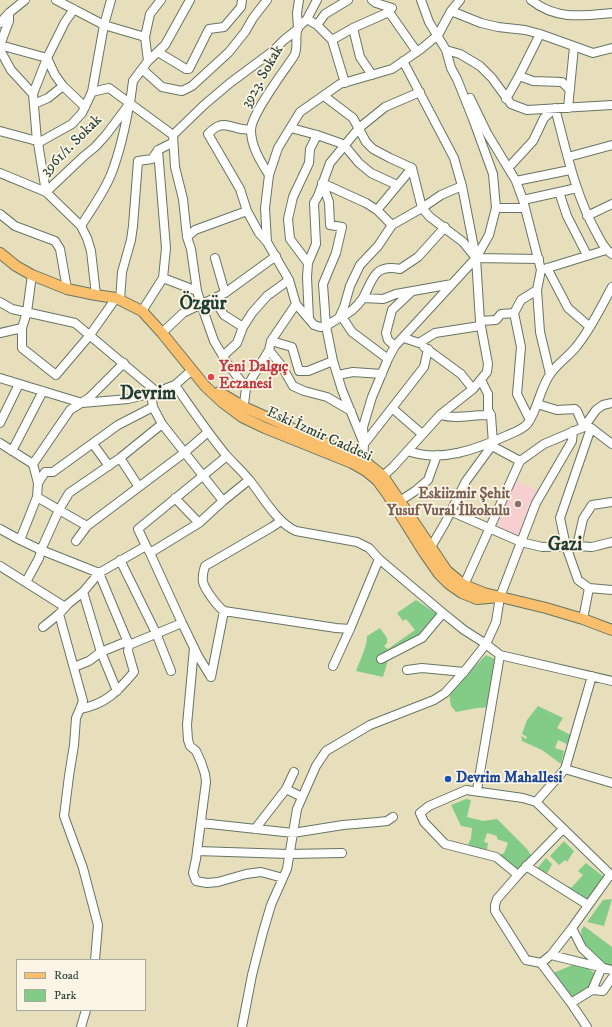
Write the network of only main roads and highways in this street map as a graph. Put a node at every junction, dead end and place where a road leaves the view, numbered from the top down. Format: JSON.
{"nodes":[{"id":1,"x":0,"y":253,"type":"edge"},
{"id":2,"x":243,"y":412,"type":"junction"},
{"id":3,"x":500,"y":597,"type":"junction"},
{"id":4,"x":583,"y":619,"type":"junction"},
{"id":5,"x":612,"y":630,"type":"edge"},
{"id":6,"x":612,"y":636,"type":"edge"}],
"edges":[{"from":1,"to":2,"type":"main road","name":"Eski İzmir Caddesi"},
{"from":2,"to":3,"type":"main road","name":"Eski İzmir Caddesi"},
{"from":2,"to":3,"type":"main road","name":"Eski İzmir Caddesi"},
{"from":3,"to":4,"type":"main road","name":"Eski İzmir Caddesi"},
{"from":4,"to":5,"type":"main road","name":"Eski İzmir Caddesi"},
{"from":4,"to":6,"type":"main road"}]}
